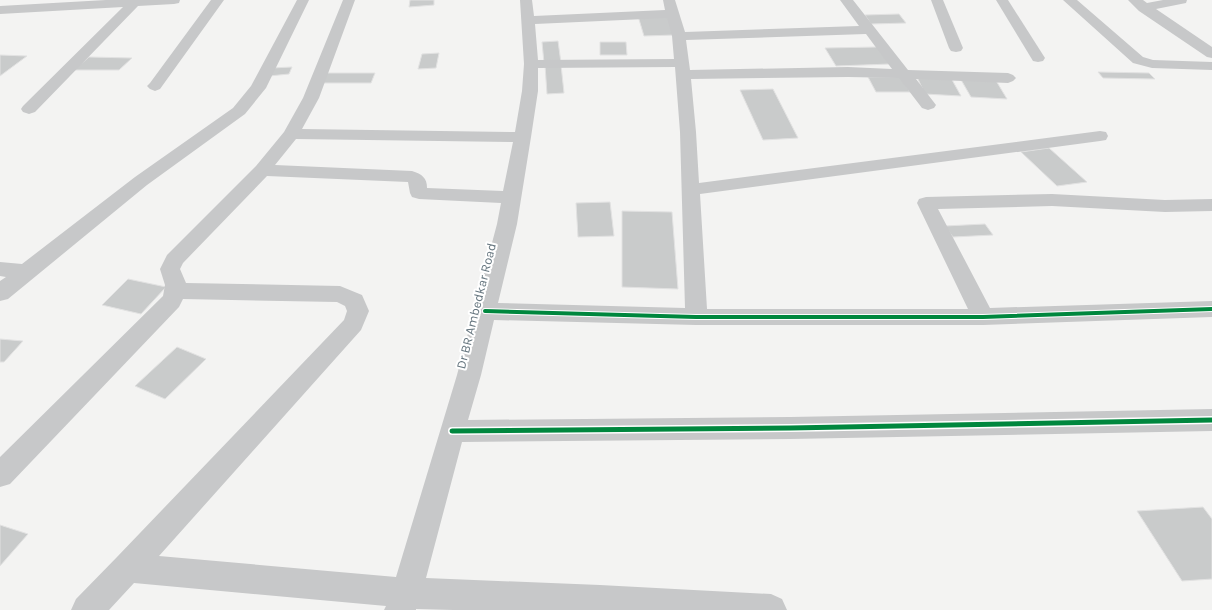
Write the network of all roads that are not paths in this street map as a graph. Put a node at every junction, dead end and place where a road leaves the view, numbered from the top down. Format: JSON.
{"nodes":[{"id":1,"x":174,"y":0,"type":"edge"},
{"id":2,"x":218,"y":0,"type":"edge"},
{"id":3,"x":303,"y":0,"type":"edge"},
{"id":4,"x":349,"y":0,"type":"edge"},
{"id":5,"x":846,"y":0,"type":"edge"},
{"id":6,"x":937,"y":0,"type":"edge"},
{"id":7,"x":1002,"y":0,"type":"edge"},
{"id":8,"x":1069,"y":0,"type":"edge"},
{"id":9,"x":1181,"y":0,"type":"edge"},
{"id":10,"x":106,"y":2,"type":"edge"},
{"id":11,"x":135,"y":2,"type":"junction"},
{"id":12,"x":673,"y":4,"type":"edge"},
{"id":13,"x":1139,"y":4,"type":"edge"},
{"id":14,"x":0,"y":10,"type":"edge"},
{"id":15,"x":527,"y":10,"type":"edge"},
{"id":16,"x":870,"y":30,"type":"junction"},
{"id":17,"x":1212,"y":35,"type":"edge"},
{"id":18,"x":679,"y":36,"type":"junction"},
{"id":19,"x":1191,"y":39,"type":"junction"},
{"id":20,"x":956,"y":48,"type":"dead end"},
{"id":21,"x":1212,"y":54,"type":"edge"},
{"id":22,"x":1038,"y":58,"type":"dead end"},
{"id":23,"x":531,"y":64,"type":"junction"},
{"id":24,"x":1212,"y":66,"type":"edge"},
{"id":25,"x":682,"y":69,"type":"junction"},
{"id":26,"x":902,"y":73,"type":"junction"},
{"id":27,"x":1008,"y":78,"type":"dead end"},
{"id":28,"x":155,"y":86,"type":"dead end"},
{"id":29,"x":928,"y":105,"type":"dead end"},
{"id":30,"x":29,"y":109,"type":"dead end"},
{"id":31,"x":291,"y":134,"type":"junction"},
{"id":32,"x":1100,"y":136,"type":"dead end"},
{"id":33,"x":523,"y":137,"type":"junction"},
{"id":34,"x":262,"y":170,"type":"junction"},
{"id":35,"x":690,"y":190,"type":"junction"},
{"id":36,"x":512,"y":197,"type":"junction"},
{"id":37,"x":1212,"y":205,"type":"edge"},
{"id":38,"x":0,"y":269,"type":"edge"},
{"id":39,"x":27,"y":272,"type":"junction"},
{"id":40,"x":176,"y":291,"type":"junction"},
{"id":41,"x":0,"y":293,"type":"edge"},
{"id":42,"x":1212,"y":309,"type":"edge"},
{"id":43,"x":485,"y":311,"type":"junction"},
{"id":44,"x":696,"y":317,"type":"junction"},
{"id":45,"x":983,"y":317,"type":"junction"},
{"id":46,"x":1212,"y":420,"type":"edge"},
{"id":47,"x":452,"y":431,"type":"junction"},
{"id":48,"x":0,"y":475,"type":"edge"},
{"id":49,"x":128,"y":568,"type":"junction"},
{"id":50,"x":404,"y":602,"type":"edge"},
{"id":51,"x":87,"y":610,"type":"edge"},
{"id":52,"x":771,"y":610,"type":"edge"}],
"edges":[{"from":1,"to":11,"type":"street"},
{"from":2,"to":28,"type":"street"},
{"from":3,"to":39,"type":"street"},
{"from":4,"to":31,"type":"street"},
{"from":5,"to":16,"type":"street"},
{"from":6,"to":20,"type":"street"},
{"from":7,"to":22,"type":"street"},
{"from":8,"to":24,"type":"street"},
{"from":9,"to":13,"type":"street"},
{"from":10,"to":11,"type":"street"},
{"from":10,"to":14,"type":"street"},
{"from":11,"to":30,"type":"street"},
{"from":12,"to":15,"type":"street"},
{"from":12,"to":18,"type":"street"},
{"from":13,"to":19,"type":"street"},
{"from":15,"to":23,"type":"street","name":"Dr BR Ambedkar Road"},
{"from":16,"to":18,"type":"street"},
{"from":16,"to":26,"type":"street"},
{"from":17,"to":19,"type":"street"},
{"from":18,"to":25,"type":"street"},
{"from":19,"to":21,"type":"street"},
{"from":23,"to":25,"type":"street"},
{"from":23,"to":33,"type":"street","name":"Dr BR Ambedkar Road"},
{"from":25,"to":26,"type":"street"},
{"from":25,"to":35,"type":"street"},
{"from":26,"to":27,"type":"street"},
{"from":26,"to":29,"type":"street"},
{"from":31,"to":33,"type":"street"},
{"from":31,"to":34,"type":"street"},
{"from":32,"to":35,"type":"street"},
{"from":33,"to":36,"type":"street","name":"Dr BR Ambedkar Road"},
{"from":34,"to":36,"type":"street"},
{"from":34,"to":40,"type":"street"},
{"from":35,"to":44,"type":"street"},
{"from":36,"to":43,"type":"street","name":"Dr BR Ambedkar Road"},
{"from":37,"to":45,"type":"street"},
{"from":38,"to":39,"type":"street"},
{"from":39,"to":41,"type":"street"},
{"from":40,"to":48,"type":"street"},
{"from":40,"to":49,"type":"street"},
{"from":42,"to":45,"type":"street"},
{"from":43,"to":44,"type":"street"},
{"from":43,"to":47,"type":"street","name":"Dr BR Ambedkar Road"},
{"from":44,"to":45,"type":"street"},
{"from":46,"to":47,"type":"street"},
{"from":47,"to":50,"type":"street","name":"Dr BR Ambedkar Road"},
{"from":49,"to":50,"type":"street"},
{"from":49,"to":51,"type":"street"},
{"from":50,"to":52,"type":"street"}]}
